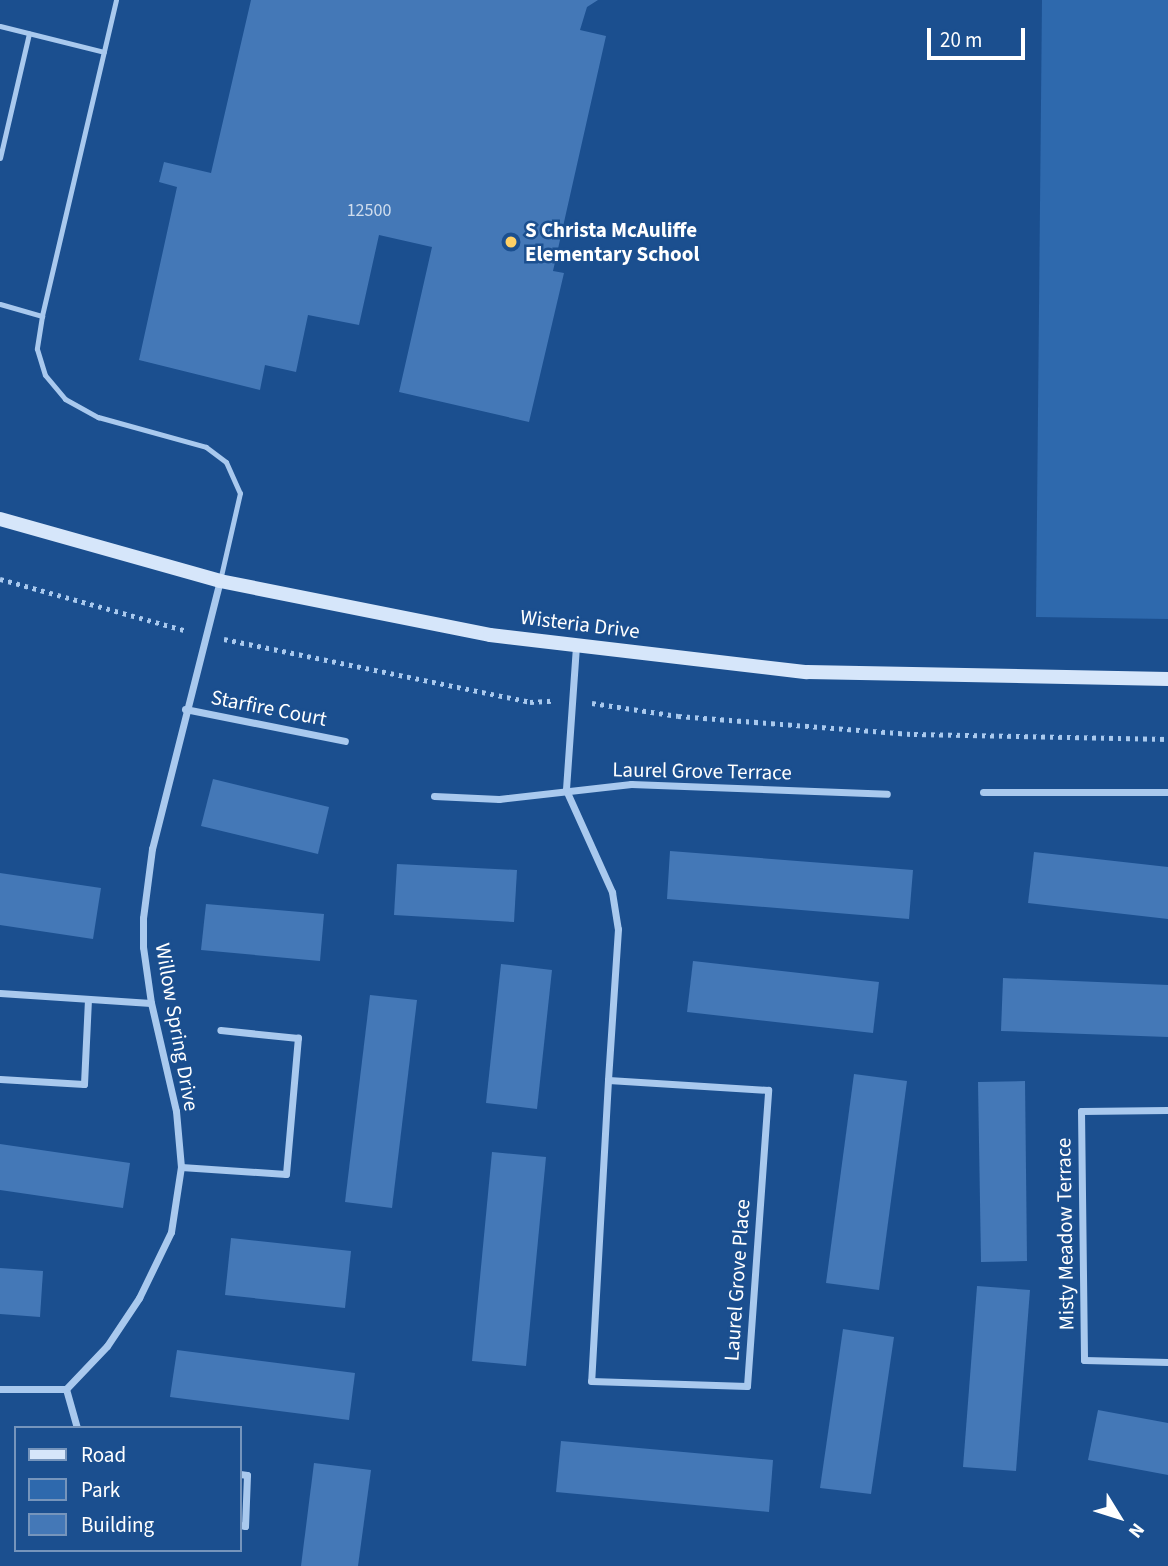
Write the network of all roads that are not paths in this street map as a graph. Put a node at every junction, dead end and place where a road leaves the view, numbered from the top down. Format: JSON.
{"nodes":[{"id":1,"x":116,"y":0,"type":"edge"},
{"id":2,"x":0,"y":26,"type":"edge"},
{"id":3,"x":29,"y":33,"type":"junction"},
{"id":4,"x":104,"y":52,"type":"junction"},
{"id":5,"x":0,"y":158,"type":"edge"},
{"id":6,"x":0,"y":304,"type":"edge"},
{"id":7,"x":42,"y":316,"type":"junction"},
{"id":8,"x":0,"y":519,"type":"edge"},
{"id":9,"x":220,"y":581,"type":"junction"},
{"id":10,"x":576,"y":645,"type":"junction"},
{"id":11,"x":1168,"y":680,"type":"edge"},
{"id":12,"x":185,"y":709,"type":"junction"},
{"id":13,"x":345,"y":741,"type":"dead end"},
{"id":14,"x":566,"y":790,"type":"junction"},
{"id":15,"x":983,"y":792,"type":"dead end"},
{"id":16,"x":1168,"y":792,"type":"edge"},
{"id":17,"x":887,"y":794,"type":"dead end"},
{"id":18,"x":434,"y":796,"type":"dead end"},
{"id":19,"x":0,"y":993,"type":"edge"},
{"id":20,"x":88,"y":999,"type":"junction"},
{"id":21,"x":151,"y":1003,"type":"junction"},
{"id":22,"x":220,"y":1030,"type":"dead end"},
{"id":23,"x":0,"y":1079,"type":"edge"},
{"id":24,"x":608,"y":1080,"type":"junction"},
{"id":25,"x":1168,"y":1110,"type":"edge"},
{"id":26,"x":181,"y":1167,"type":"junction"},
{"id":27,"x":1168,"y":1362,"type":"edge"},
{"id":28,"x":66,"y":1389,"type":"junction"},
{"id":29,"x":0,"y":1390,"type":"edge"},
{"id":30,"x":77,"y":1426,"type":"edge"},
{"id":31,"x":242,"y":1474,"type":"edge"},
{"id":32,"x":242,"y":1525,"type":"edge"}],
"edges":[{"from":1,"to":4,"type":"lane"},
{"from":2,"to":3,"type":"lane"},
{"from":3,"to":4,"type":"lane"},
{"from":3,"to":5,"type":"lane"},
{"from":4,"to":7,"type":"lane"},
{"from":6,"to":7,"type":"lane"},
{"from":7,"to":9,"type":"lane"},
{"from":8,"to":9,"type":"street","name":"Wisteria Drive"},
{"from":9,"to":10,"type":"street","name":"Wisteria Drive"},
{"from":9,"to":12,"type":"street","name":"Willow Spring Drive"},
{"from":10,"to":11,"type":"street","name":"Wisteria Drive"},
{"from":10,"to":14,"type":"street","name":"Laurel Grove Place"},
{"from":12,"to":13,"type":"street","name":"Starfire Court"},
{"from":12,"to":21,"type":"street","name":"Willow Spring Drive"},
{"from":14,"to":17,"type":"street","name":"Laurel Grove Terrace"},
{"from":14,"to":18,"type":"street","name":"Laurel Grove Terrace"},
{"from":14,"to":24,"type":"street","name":"Laurel Grove Place"},
{"from":15,"to":16,"type":"street"},
{"from":19,"to":20,"type":"street"},
{"from":20,"to":21,"type":"street"},
{"from":20,"to":23,"type":"street"},
{"from":21,"to":26,"type":"street","name":"Willow Spring Drive"},
{"from":22,"to":26,"type":"street"},
{"from":24,"to":24,"type":"street","name":"Laurel Grove Place"},
{"from":25,"to":27,"type":"street","name":"Misty Meadow Terrace"},
{"from":26,"to":28,"type":"street","name":"Willow Spring Drive"},
{"from":28,"to":29,"type":"street"},
{"from":28,"to":30,"type":"street"},
{"from":31,"to":32,"type":"street"}]}
